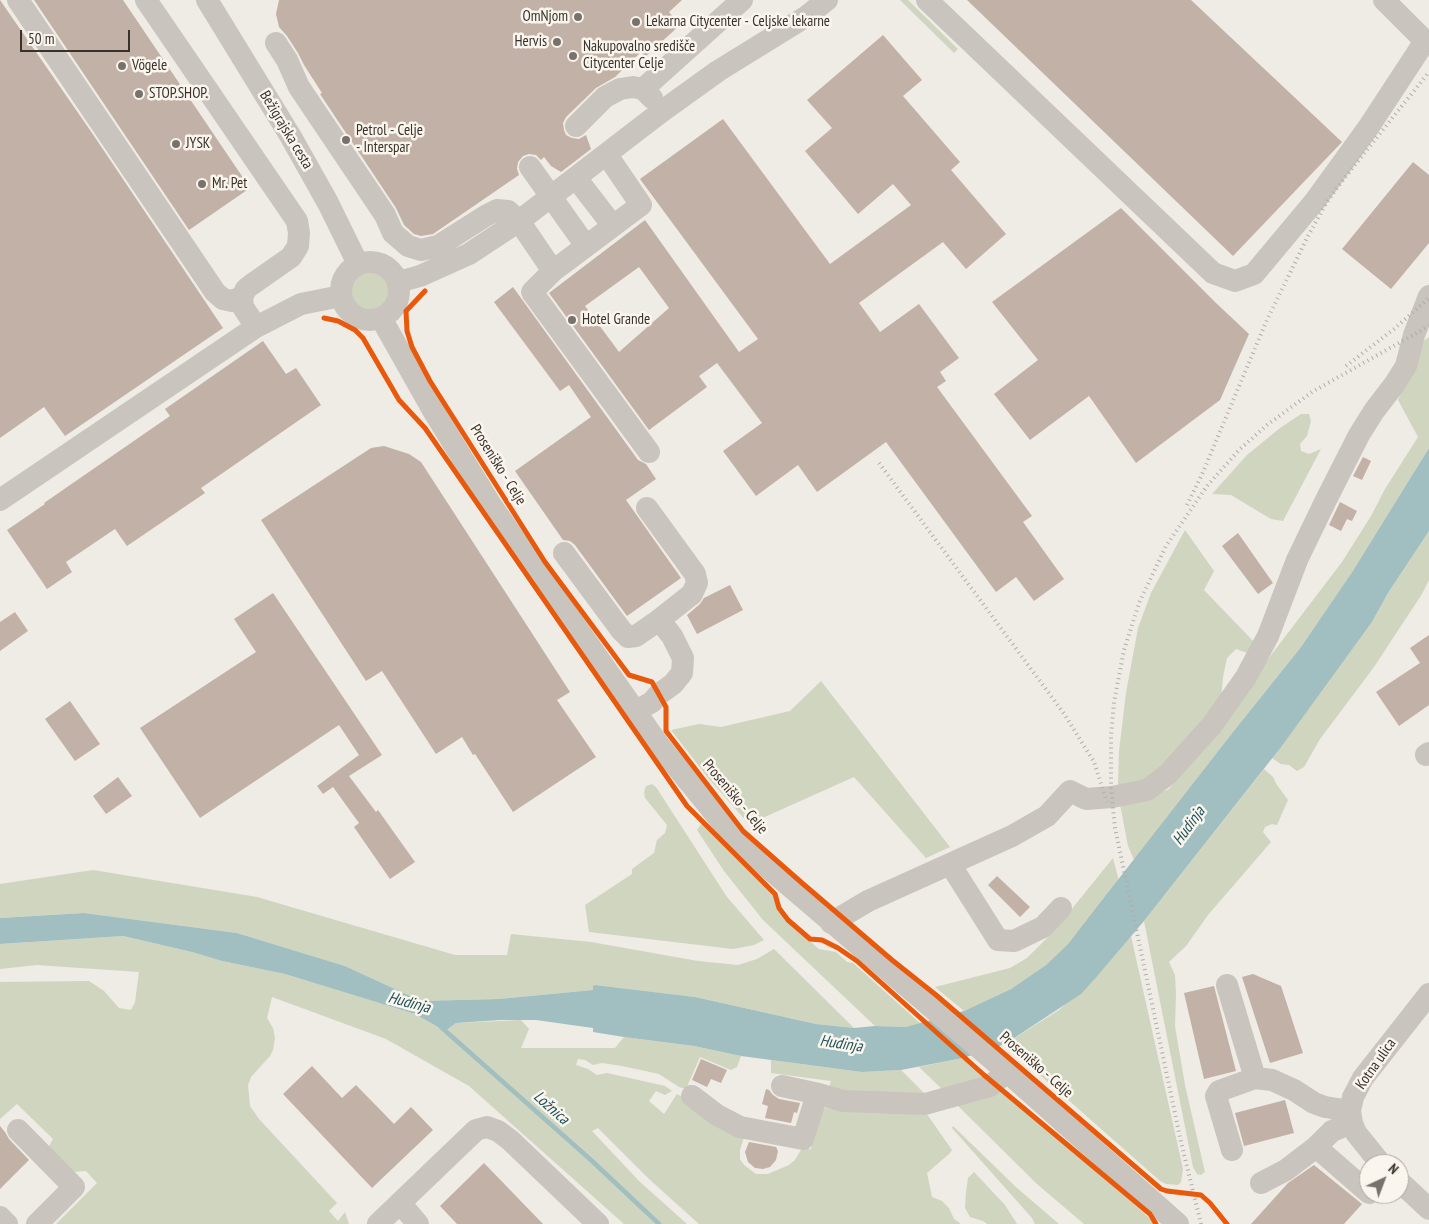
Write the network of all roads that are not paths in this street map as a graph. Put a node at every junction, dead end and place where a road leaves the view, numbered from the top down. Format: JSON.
{"nodes":[{"id":1,"x":18,"y":0,"type":"edge"},
{"id":2,"x":146,"y":0,"type":"edge"},
{"id":3,"x":207,"y":0,"type":"edge"},
{"id":4,"x":742,"y":0,"type":"edge"},
{"id":5,"x":827,"y":0,"type":"edge"},
{"id":6,"x":928,"y":0,"type":"edge"},
{"id":7,"x":1384,"y":0,"type":"edge"},
{"id":8,"x":244,"y":61,"type":"junction"},
{"id":9,"x":643,"y":89,"type":"junction"},
{"id":10,"x":661,"y":112,"type":"junction"},
{"id":11,"x":576,"y":126,"type":"dead end"},
{"id":12,"x":607,"y":155,"type":"junction"},
{"id":13,"x":530,"y":167,"type":"dead end"},
{"id":14,"x":576,"y":178,"type":"junction"},
{"id":15,"x":551,"y":197,"type":"junction"},
{"id":16,"x":519,"y":221,"type":"junction"},
{"id":17,"x":613,"y":226,"type":"junction"},
{"id":18,"x":393,"y":234,"type":"junction"},
{"id":19,"x":586,"y":246,"type":"junction"},
{"id":20,"x":358,"y":264,"type":"junction"},
{"id":21,"x":381,"y":264,"type":"junction"},
{"id":22,"x":553,"y":271,"type":"junction"},
{"id":23,"x":398,"y":282,"type":"junction"},
{"id":24,"x":342,"y":296,"type":"junction"},
{"id":25,"x":1429,"y":296,"type":"edge"},
{"id":26,"x":242,"y":297,"type":"junction"},
{"id":27,"x":381,"y":318,"type":"junction"},
{"id":28,"x":256,"y":328,"type":"junction"},
{"id":29,"x":649,"y":452,"type":"dead end"},
{"id":30,"x":0,"y":500,"type":"edge"},
{"id":31,"x":647,"y":508,"type":"dead end"},
{"id":32,"x":564,"y":553,"type":"dead end"},
{"id":33,"x":660,"y":620,"type":"junction"},
{"id":34,"x":636,"y":711,"type":"junction"},
{"id":35,"x":950,"y":864,"type":"junction"},
{"id":36,"x":1061,"y":908,"type":"dead end"},
{"id":37,"x":831,"y":923,"type":"junction"},
{"id":38,"x":1226,"y":985,"type":"dead end"},
{"id":39,"x":1429,"y":994,"type":"edge"},
{"id":40,"x":1004,"y":1070,"type":"junction"},
{"id":41,"x":1255,"y":1078,"type":"junction"},
{"id":42,"x":782,"y":1086,"type":"dead end"},
{"id":43,"x":819,"y":1094,"type":"junction"},
{"id":44,"x":692,"y":1096,"type":"dead end"},
{"id":45,"x":1351,"y":1117,"type":"junction"},
{"id":46,"x":18,"y":1130,"type":"dead end"},
{"id":47,"x":1316,"y":1147,"type":"junction"},
{"id":48,"x":1232,"y":1150,"type":"dead end"},
{"id":49,"x":1373,"y":1154,"type":"edge"},
{"id":50,"x":1262,"y":1183,"type":"dead end"},
{"id":51,"x":1359,"y":1184,"type":"edge"},
{"id":52,"x":1409,"y":1190,"type":"edge"},
{"id":53,"x":400,"y":1203,"type":"junction"},
{"id":54,"x":1429,"y":1209,"type":"edge"},
{"id":55,"x":0,"y":1217,"type":"edge"},
{"id":56,"x":7,"y":1224,"type":"edge"},
{"id":57,"x":37,"y":1224,"type":"edge"},
{"id":58,"x":378,"y":1224,"type":"edge"},
{"id":59,"x":418,"y":1224,"type":"edge"},
{"id":60,"x":598,"y":1224,"type":"edge"},
{"id":61,"x":1178,"y":1224,"type":"edge"}],
"edges":[{"from":1,"to":26,"type":"street"},
{"from":2,"to":26,"type":"street"},
{"from":3,"to":8,"type":"street","name":"Bežigrajska cesta"},
{"from":4,"to":9,"type":"street"},
{"from":5,"to":10,"type":"street"},
{"from":6,"to":7,"type":"street"},
{"from":8,"to":18,"type":"street"},
{"from":8,"to":20,"type":"street","name":"Bežigrajska cesta"},
{"from":9,"to":10,"type":"street"},
{"from":9,"to":11,"type":"street"},
{"from":10,"to":12,"type":"street"},
{"from":12,"to":14,"type":"street"},
{"from":12,"to":17,"type":"street"},
{"from":13,"to":15,"type":"street"},
{"from":14,"to":15,"type":"street"},
{"from":14,"to":17,"type":"street"},
{"from":15,"to":16,"type":"street"},
{"from":15,"to":19,"type":"street"},
{"from":16,"to":18,"type":"street"},
{"from":16,"to":22,"type":"street"},
{"from":16,"to":23,"type":"street"},
{"from":17,"to":19,"type":"street"},
{"from":18,"to":21,"type":"street"},
{"from":19,"to":22,"type":"street"},
{"from":20,"to":21,"type":"street"},
{"from":20,"to":24,"type":"street"},
{"from":21,"to":23,"type":"street"},
{"from":22,"to":29,"type":"street"},
{"from":23,"to":27,"type":"street"},
{"from":24,"to":27,"type":"street"},
{"from":24,"to":28,"type":"street"},
{"from":25,"to":35,"type":"street"},
{"from":26,"to":28,"type":"street"},
{"from":27,"to":34,"type":"street"},
{"from":28,"to":30,"type":"street"},
{"from":31,"to":33,"type":"street"},
{"from":32,"to":33,"type":"street"},
{"from":33,"to":34,"type":"street"},
{"from":34,"to":37,"type":"street"},
{"from":35,"to":36,"type":"street"},
{"from":35,"to":37,"type":"street"},
{"from":37,"to":40,"type":"street"},
{"from":38,"to":41,"type":"street"},
{"from":39,"to":45,"type":"street","name":"Kotna ulica"},
{"from":40,"to":43,"type":"street"},
{"from":40,"to":61,"type":"street"},
{"from":41,"to":45,"type":"street"},
{"from":41,"to":48,"type":"street"},
{"from":42,"to":43,"type":"street"},
{"from":43,"to":44,"type":"street"},
{"from":45,"to":47,"type":"street"},
{"from":45,"to":49,"type":"street"},
{"from":46,"to":57,"type":"street"},
{"from":47,"to":50,"type":"street"},
{"from":47,"to":51,"type":"street"},
{"from":52,"to":54,"type":"street"},
{"from":53,"to":58,"type":"street"},
{"from":53,"to":59,"type":"street"},
{"from":53,"to":60,"type":"street"},
{"from":55,"to":56,"type":"street"}]}
